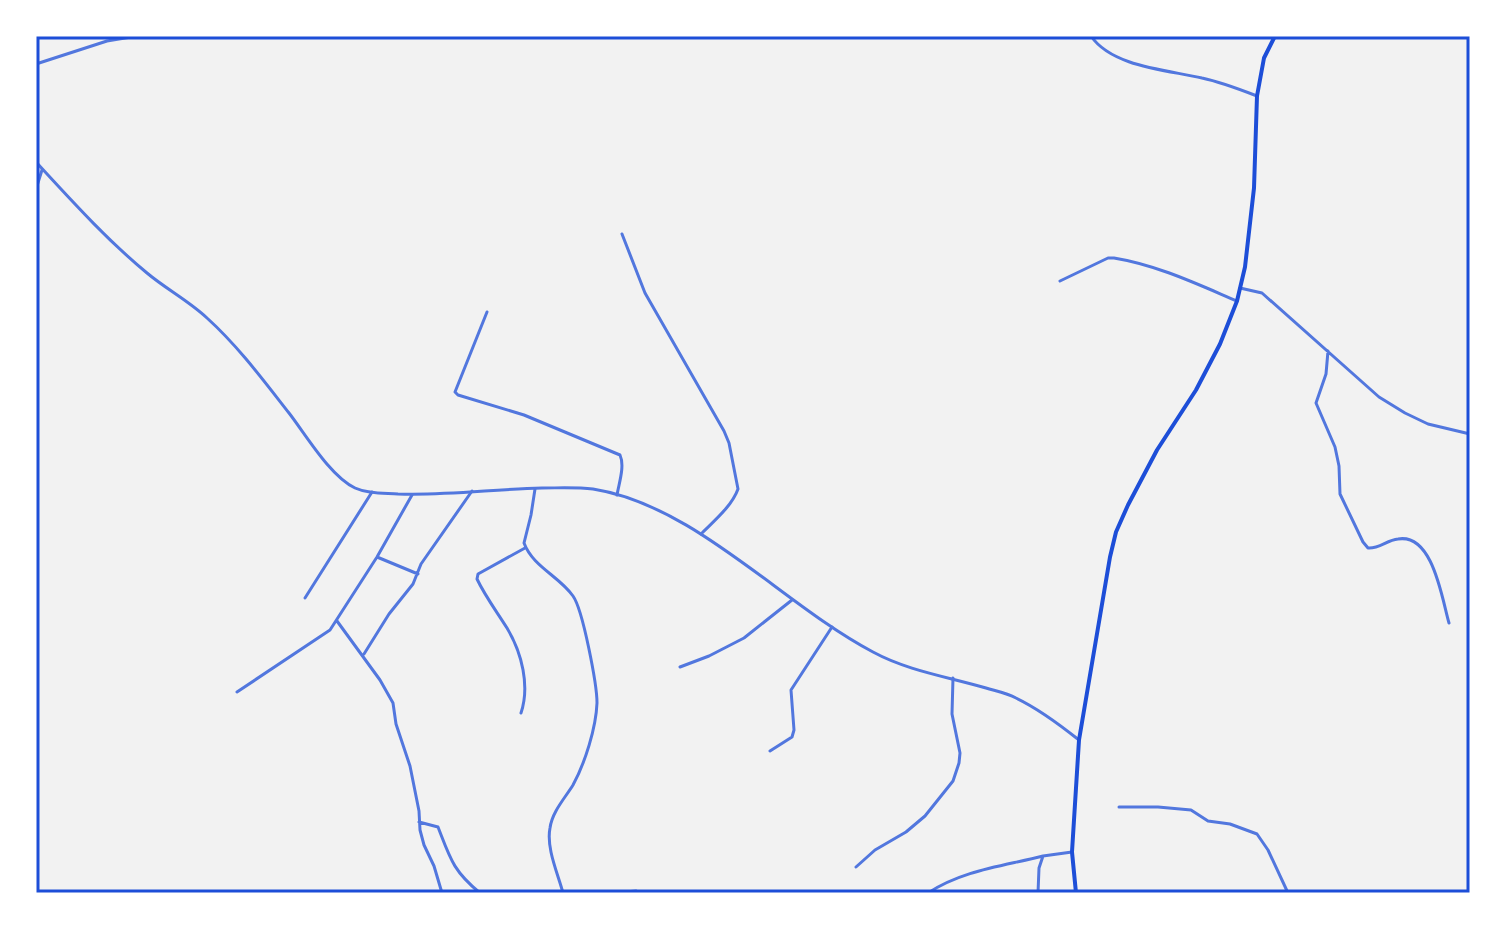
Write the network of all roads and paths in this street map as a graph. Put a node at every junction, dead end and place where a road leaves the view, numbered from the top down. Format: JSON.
{"nodes":[{"id":1,"x":137,"y":36,"type":"edge"},
{"id":2,"x":1091,"y":36,"type":"edge"},
{"id":3,"x":1275,"y":36,"type":"edge"},
{"id":4,"x":36,"y":64,"type":"edge"},
{"id":5,"x":1257,"y":96,"type":"junction"},
{"id":6,"x":36,"y":162,"type":"edge"},
{"id":7,"x":42,"y":169,"type":"junction"},
{"id":8,"x":36,"y":189,"type":"edge"},
{"id":9,"x":622,"y":234,"type":"dead end"},
{"id":10,"x":1060,"y":281,"type":"dead end"},
{"id":11,"x":1240,"y":288,"type":"junction"},
{"id":12,"x":1237,"y":301,"type":"junction"},
{"id":13,"x":487,"y":312,"type":"dead end"},
{"id":14,"x":1328,"y":351,"type":"junction"},
{"id":15,"x":1470,"y":434,"type":"edge"},
{"id":16,"x":535,"y":489,"type":"junction"},
{"id":17,"x":472,"y":491,"type":"junction"},
{"id":18,"x":372,"y":492,"type":"junction"},
{"id":19,"x":412,"y":495,"type":"junction"},
{"id":20,"x":617,"y":495,"type":"junction"},
{"id":21,"x":701,"y":534,"type":"junction"},
{"id":22,"x":525,"y":548,"type":"junction"},
{"id":23,"x":377,"y":557,"type":"junction"},
{"id":24,"x":418,"y":574,"type":"junction"},
{"id":25,"x":305,"y":598,"type":"dead end"},
{"id":26,"x":792,"y":600,"type":"junction"},
{"id":27,"x":337,"y":621,"type":"junction"},
{"id":28,"x":1449,"y":623,"type":"dead end"},
{"id":29,"x":832,"y":627,"type":"junction"},
{"id":30,"x":363,"y":656,"type":"junction"},
{"id":31,"x":680,"y":667,"type":"dead end"},
{"id":32,"x":953,"y":678,"type":"junction"},
{"id":33,"x":237,"y":692,"type":"dead end"},
{"id":34,"x":521,"y":713,"type":"dead end"},
{"id":35,"x":1079,"y":740,"type":"junction"},
{"id":36,"x":770,"y":751,"type":"dead end"},
{"id":37,"x":1119,"y":807,"type":"dead end"},
{"id":38,"x":419,"y":822,"type":"junction"},
{"id":39,"x":1072,"y":852,"type":"junction"},
{"id":40,"x":1043,"y":856,"type":"junction"},
{"id":41,"x":856,"y":867,"type":"dead end"},
{"id":42,"x":636,"y":891,"type":"edge"},
{"id":43,"x":442,"y":893,"type":"edge"},
{"id":44,"x":480,"y":893,"type":"edge"},
{"id":45,"x":563,"y":893,"type":"edge"},
{"id":46,"x":615,"y":893,"type":"edge"},
{"id":47,"x":928,"y":893,"type":"edge"},
{"id":48,"x":1038,"y":893,"type":"edge"},
{"id":49,"x":1076,"y":893,"type":"edge"},
{"id":50,"x":1288,"y":893,"type":"edge"}],
"edges":[{"from":1,"to":4,"type":"street"},
{"from":2,"to":5,"type":"street"},
{"from":3,"to":5,"type":"main road"},
{"from":5,"to":11,"type":"main road"},
{"from":6,"to":7,"type":"street"},
{"from":7,"to":8,"type":"street"},
{"from":7,"to":18,"type":"street"},
{"from":9,"to":21,"type":"street"},
{"from":10,"to":12,"type":"street"},
{"from":11,"to":12,"type":"main road"},
{"from":11,"to":14,"type":"street"},
{"from":12,"to":35,"type":"main road"},
{"from":13,"to":20,"type":"street"},
{"from":14,"to":15,"type":"street"},
{"from":14,"to":28,"type":"street"},
{"from":16,"to":17,"type":"street"},
{"from":16,"to":20,"type":"street"},
{"from":16,"to":22,"type":"street"},
{"from":17,"to":19,"type":"street"},
{"from":17,"to":24,"type":"street"},
{"from":18,"to":19,"type":"street"},
{"from":18,"to":25,"type":"street"},
{"from":19,"to":23,"type":"street"},
{"from":20,"to":21,"type":"street"},
{"from":21,"to":26,"type":"street"},
{"from":22,"to":34,"type":"street"},
{"from":22,"to":45,"type":"street"},
{"from":23,"to":24,"type":"street"},
{"from":23,"to":27,"type":"street"},
{"from":24,"to":30,"type":"street"},
{"from":26,"to":29,"type":"street"},
{"from":26,"to":31,"type":"street"},
{"from":27,"to":30,"type":"street"},
{"from":27,"to":33,"type":"street"},
{"from":29,"to":32,"type":"street"},
{"from":29,"to":36,"type":"street"},
{"from":30,"to":38,"type":"street"},
{"from":32,"to":35,"type":"street"},
{"from":32,"to":41,"type":"street"},
{"from":35,"to":39,"type":"main road"},
{"from":37,"to":50,"type":"street"},
{"from":38,"to":43,"type":"street"},
{"from":38,"to":44,"type":"street"},
{"from":39,"to":40,"type":"street"},
{"from":39,"to":49,"type":"main road"},
{"from":40,"to":47,"type":"street"},
{"from":40,"to":48,"type":"street"},
{"from":42,"to":46,"type":"street"}]}
